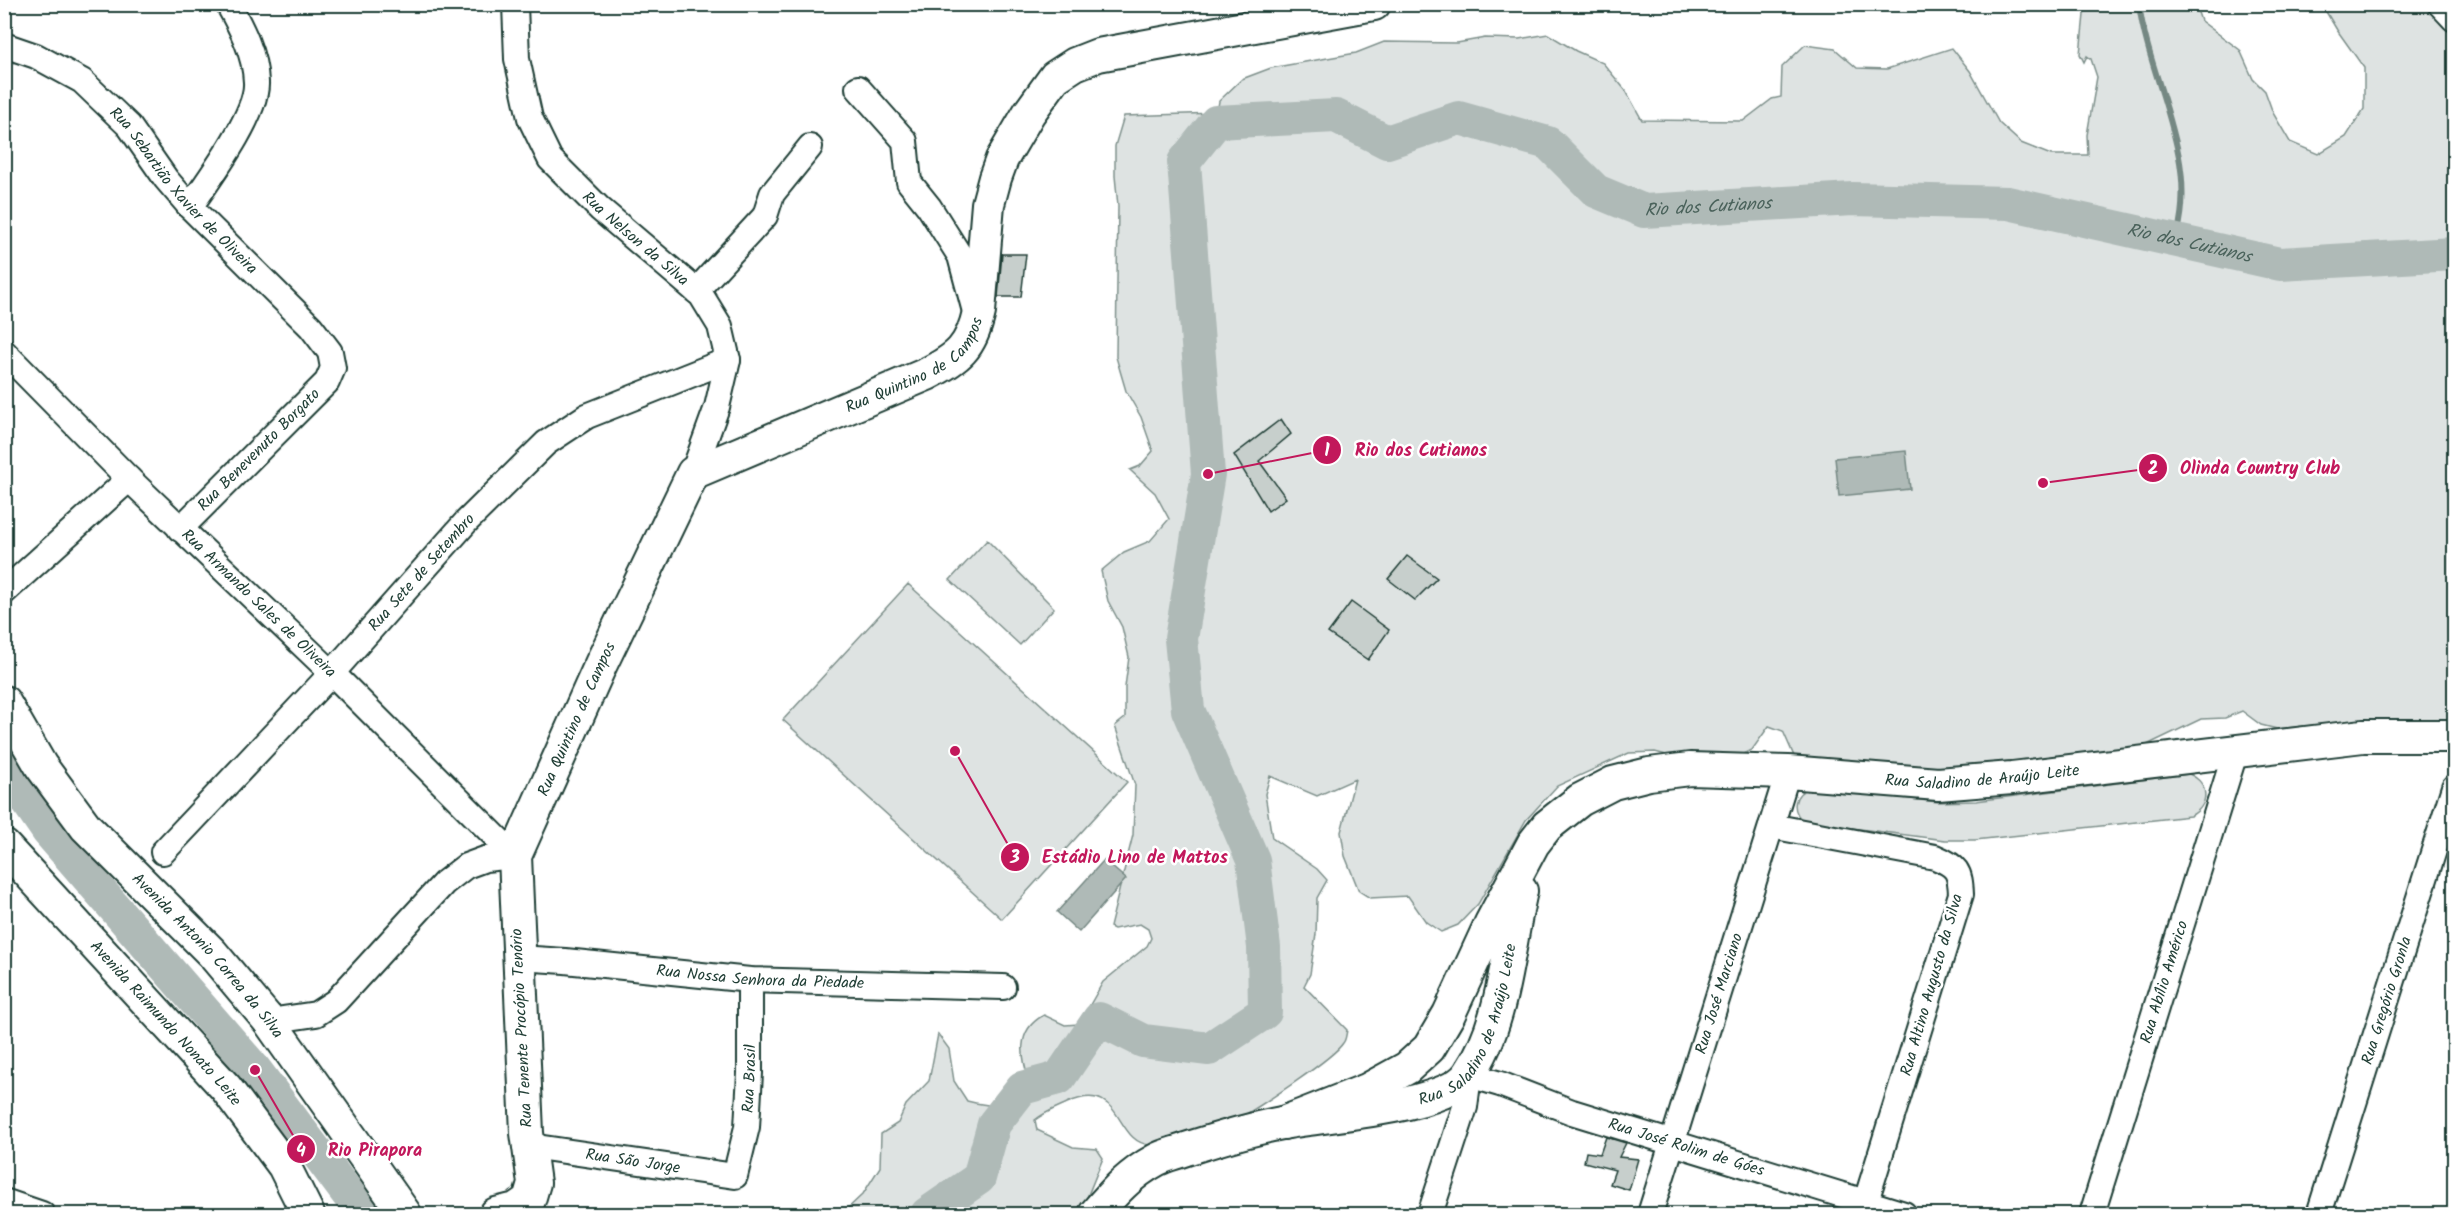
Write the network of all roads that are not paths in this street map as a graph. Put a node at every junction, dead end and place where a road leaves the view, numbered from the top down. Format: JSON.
{"nodes":[{"id":1,"x":228,"y":4,"type":"edge"},
{"id":2,"x":515,"y":4,"type":"edge"},
{"id":3,"x":1374,"y":4,"type":"edge"},
{"id":4,"x":2440,"y":4,"type":"edge"},
{"id":5,"x":2454,"y":19,"type":"edge"},
{"id":6,"x":4,"y":45,"type":"edge"},
{"id":7,"x":858,"y":88,"type":"dead end"},
{"id":8,"x":810,"y":147,"type":"dead end"},
{"id":9,"x":190,"y":207,"type":"junction"},
{"id":10,"x":696,"y":291,"type":"junction"},
{"id":11,"x":976,"y":327,"type":"junction"},
{"id":12,"x":4,"y":352,"type":"edge"},
{"id":13,"x":728,"y":360,"type":"junction"},
{"id":14,"x":333,"y":368,"type":"joint"},
{"id":15,"x":693,"y":473,"type":"junction"},
{"id":16,"x":129,"y":479,"type":"junction"},
{"id":17,"x":180,"y":529,"type":"junction"},
{"id":18,"x":4,"y":592,"type":"edge"},
{"id":19,"x":332,"y":673,"type":"junction"},
{"id":20,"x":4,"y":702,"type":"edge"},
{"id":21,"x":2454,"y":736,"type":"edge"},
{"id":22,"x":2235,"y":750,"type":"junction"},
{"id":23,"x":1788,"y":772,"type":"junction"},
{"id":24,"x":2454,"y":787,"type":"edge"},
{"id":25,"x":1771,"y":826,"type":"junction"},
{"id":26,"x":1533,"y":844,"type":"junction"},
{"id":27,"x":163,"y":852,"type":"dead end"},
{"id":28,"x":6,"y":854,"type":"edge"},
{"id":29,"x":514,"y":856,"type":"junction"},
{"id":30,"x":519,"y":958,"type":"junction"},
{"id":31,"x":750,"y":980,"type":"junction"},
{"id":32,"x":1003,"y":987,"type":"dead end"},
{"id":33,"x":269,"y":1021,"type":"junction"},
{"id":34,"x":1425,"y":1053,"type":"junction"},
{"id":35,"x":1456,"y":1084,"type":"junction"},
{"id":36,"x":1283,"y":1123,"type":"junction"},
{"id":37,"x":1674,"y":1145,"type":"junction"},
{"id":38,"x":530,"y":1146,"type":"junction"},
{"id":39,"x":735,"y":1176,"type":"joint"},
{"id":40,"x":4,"y":1201,"type":"edge"},
{"id":41,"x":1864,"y":1208,"type":"edge"},
{"id":42,"x":42,"y":1215,"type":"edge"},
{"id":43,"x":308,"y":1215,"type":"edge"},
{"id":44,"x":405,"y":1215,"type":"edge"},
{"id":45,"x":496,"y":1215,"type":"edge"},
{"id":46,"x":1095,"y":1215,"type":"edge"},
{"id":47,"x":1430,"y":1215,"type":"edge"},
{"id":48,"x":1650,"y":1215,"type":"edge"},
{"id":49,"x":1904,"y":1215,"type":"edge"},
{"id":50,"x":2092,"y":1215,"type":"edge"},
{"id":51,"x":2319,"y":1215,"type":"edge"}],
"edges":[{"from":1,"to":9,"type":"street"},
{"from":2,"to":10,"type":"street","name":"Rua Nelson da Silva"},
{"from":3,"to":11,"type":"main road","name":"Rua Quintino de Campos"},
{"from":4,"to":5,"type":"street"},
{"from":6,"to":9,"type":"street","name":"Rua Sebartião Xavier de Oliveira"},
{"from":7,"to":11,"type":"street"},
{"from":8,"to":10,"type":"street"},
{"from":9,"to":14,"type":"street","name":"Rua Sebartião Xavier de Oliveira"},
{"from":10,"to":13,"type":"street","name":"Rua Nelson da Silva"},
{"from":11,"to":15,"type":"main road","name":"Rua Quintino de Campos"},
{"from":12,"to":16,"type":"street","name":"Rua Armando Sales de Oliveira"},
{"from":13,"to":15,"type":"street","name":"Rua Nelson da Silva"},
{"from":13,"to":19,"type":"street","name":"Rua Sete de Setembro"},
{"from":14,"to":17,"type":"street","name":"Rua Benevenuto Borgato"},
{"from":15,"to":29,"type":"main road","name":"Rua Quintino de Campos"},
{"from":16,"to":17,"type":"street","name":"Rua Armando Sales de Oliveira"},
{"from":16,"to":18,"type":"street"},
{"from":17,"to":19,"type":"street","name":"Rua Armando Sales de Oliveira"},
{"from":19,"to":27,"type":"street","name":"Rua Sete de Setembro"},
{"from":19,"to":29,"type":"street","name":"Rua Armando Sales de Oliveira"},
{"from":20,"to":33,"type":"main road","name":"Avenida Antonio Correa da Silva"},
{"from":21,"to":22,"type":"main road","name":"Rua Saladino de Araújo Leite"},
{"from":22,"to":23,"type":"main road","name":"Rua Saladino de Araújo Leite"},
{"from":22,"to":50,"type":"street","name":"Rua Abílio Américo"},
{"from":23,"to":25,"type":"street","name":"Rua José Marciano"},
{"from":23,"to":26,"type":"main road","name":"Rua Saladino de Araújo Leite"},
{"from":24,"to":51,"type":"street","name":"Rua Gregório Gronla"},
{"from":25,"to":37,"type":"street","name":"Rua José Marciano"},
{"from":25,"to":41,"type":"street","name":"Rua Altino Augusto da Silva"},
{"from":26,"to":34,"type":"main road","name":"Rua Saladino de Araújo Leite"},
{"from":26,"to":35,"type":"main road","name":"Rua Saladino de Araújo Leite"},
{"from":28,"to":43,"type":"main road","name":"Avenida Raimundo Nonato Leite"},
{"from":29,"to":30,"type":"main road","name":"Rua Tenente Procópio Tenório"},
{"from":29,"to":33,"type":"street"},
{"from":30,"to":31,"type":"street","name":"Rua Nossa Senhora da Piedade"},
{"from":30,"to":38,"type":"main road","name":"Rua Tenente Procópio Tenório"},
{"from":31,"to":32,"type":"street","name":"Rua Nossa Senhora da Piedade"},
{"from":31,"to":39,"type":"street","name":"Rua Brasil"},
{"from":33,"to":44,"type":"main road","name":"Avenida Antonio Correa da Silva"},
{"from":34,"to":35,"type":"main road"},
{"from":34,"to":36,"type":"main road","name":"Rua Saladino de Araújo Leite"},
{"from":35,"to":36,"type":"main road","name":"Rua Saladino de Araújo Leite"},
{"from":35,"to":37,"type":"street","name":"Rua José Rolim de Góes"},
{"from":35,"to":47,"type":"street"},
{"from":36,"to":46,"type":"main road","name":"Rua Saladino de Araújo Leite"},
{"from":37,"to":41,"type":"street","name":"Rua José Rolim de Góes"},
{"from":37,"to":48,"type":"street","name":"Rua José Marciano"},
{"from":38,"to":39,"type":"street","name":"Rua São Jorge"},
{"from":38,"to":45,"type":"main road","name":"Rua Tenente Procópio Tenório"},
{"from":40,"to":42,"type":"street"},
{"from":41,"to":49,"type":"street","name":"Rua José Rolim de Góes"}]}
